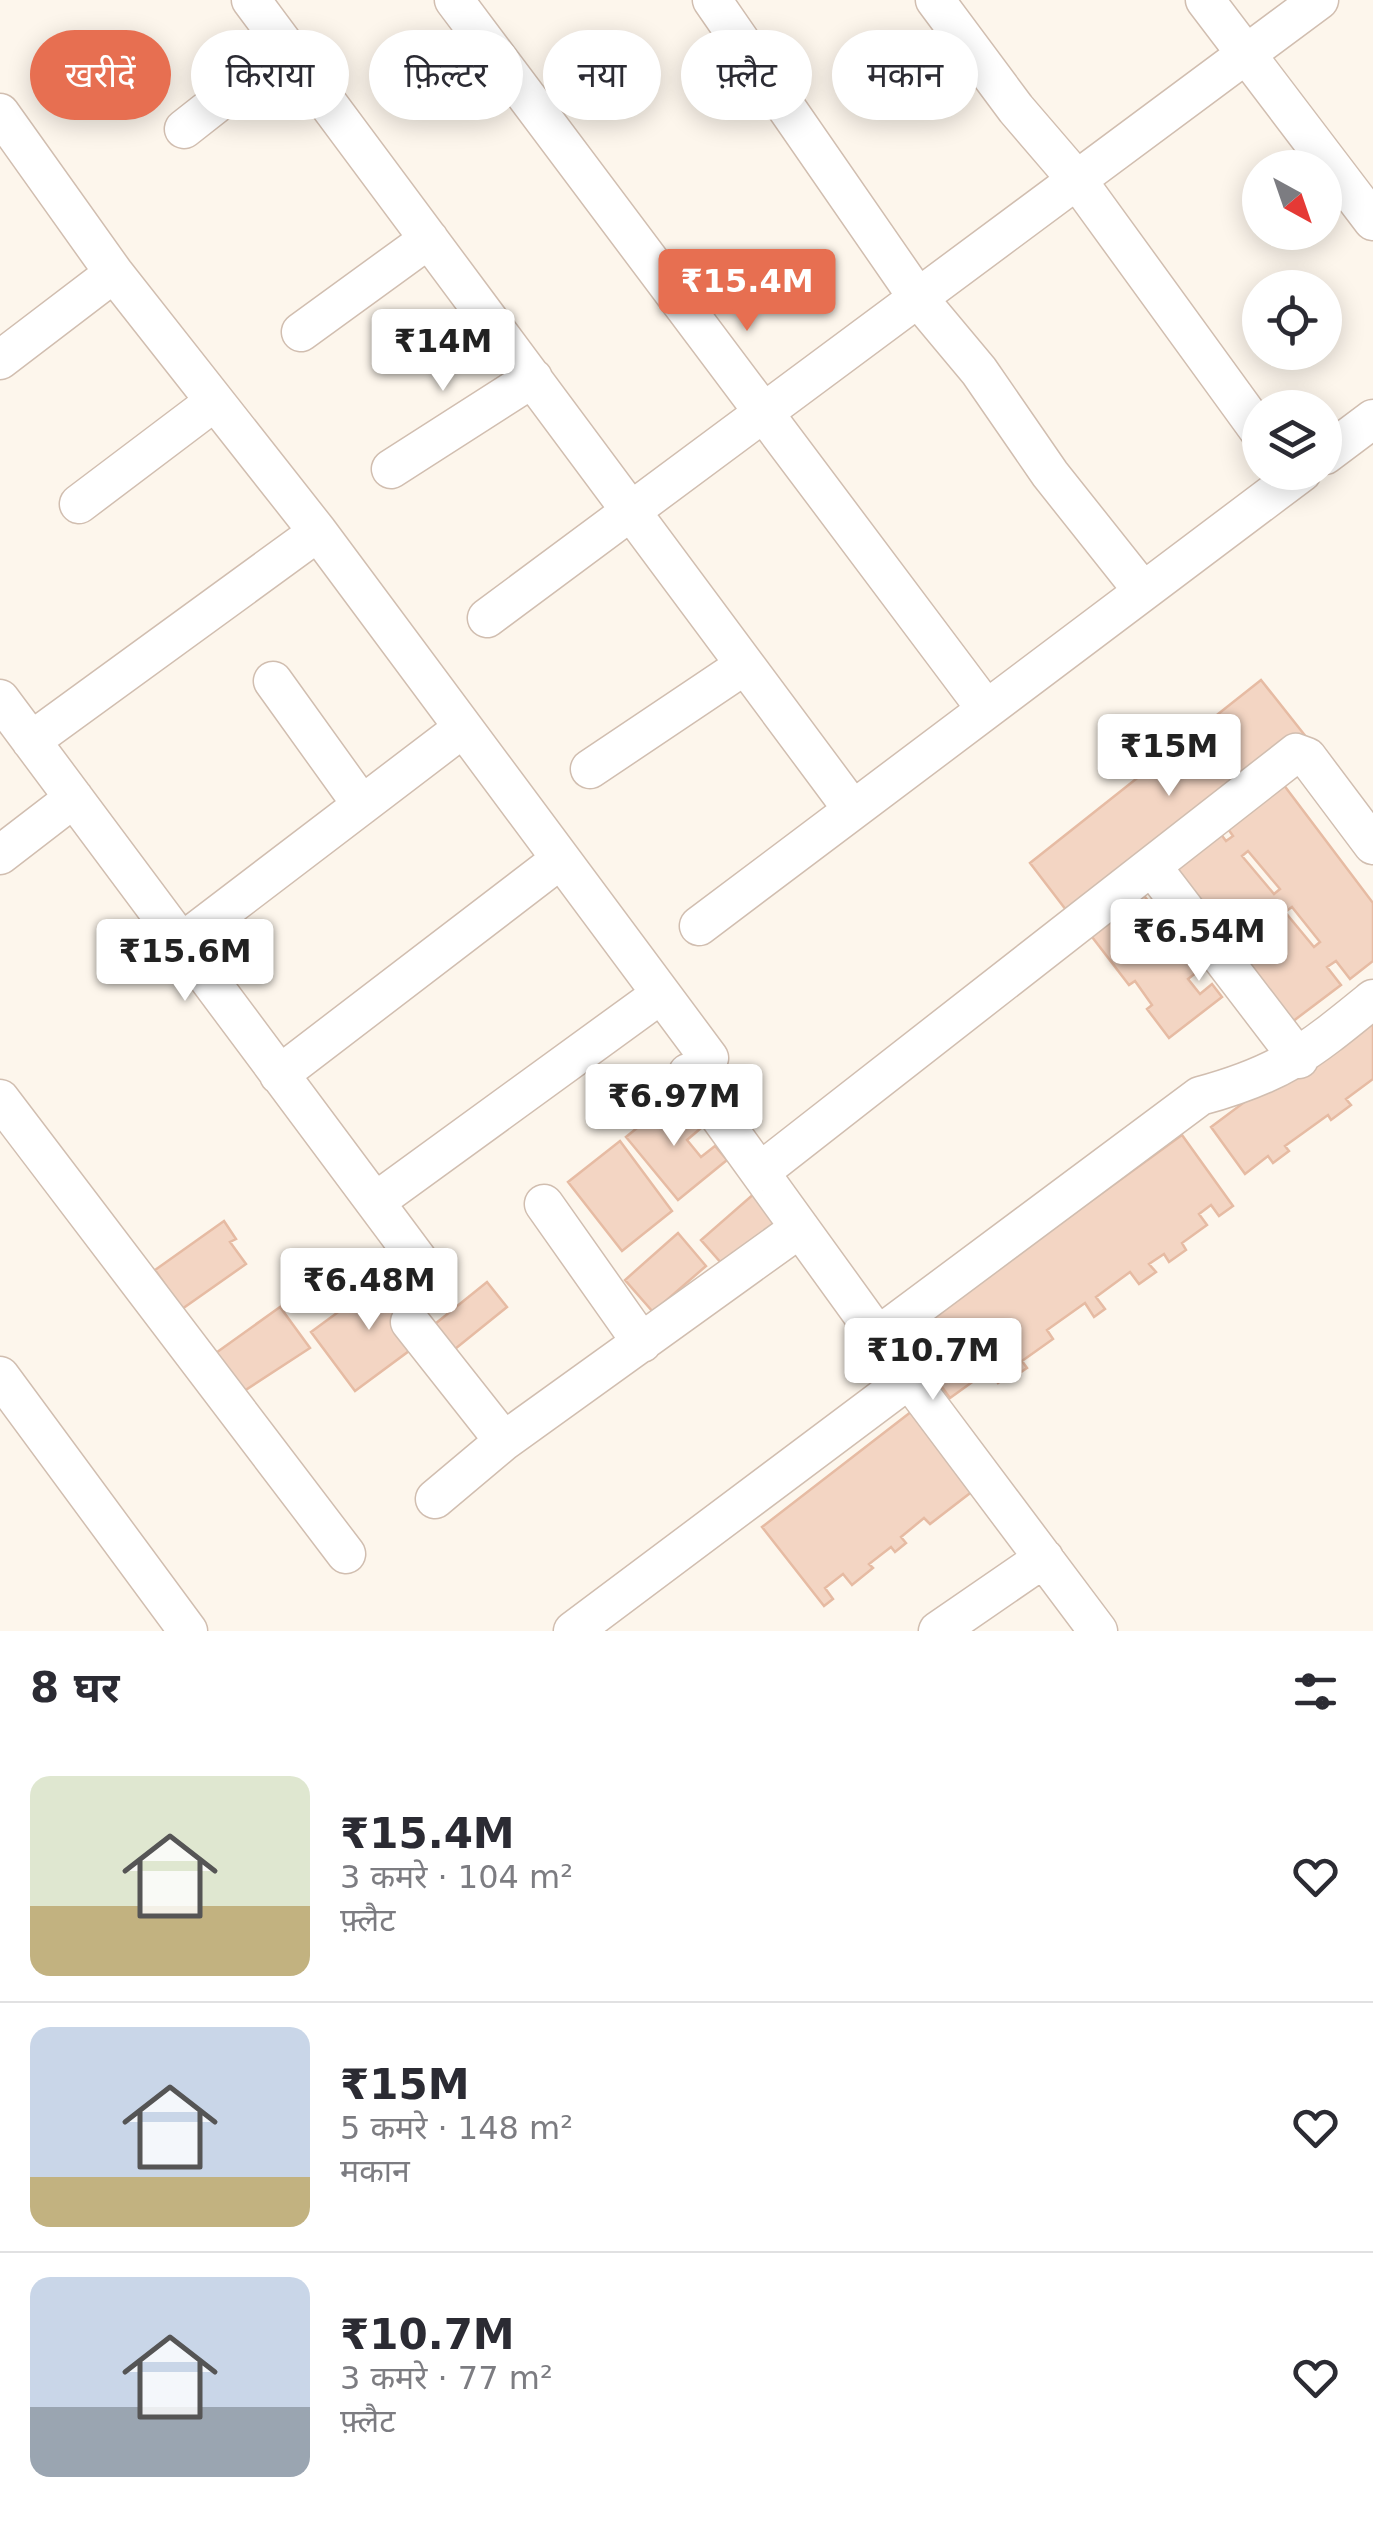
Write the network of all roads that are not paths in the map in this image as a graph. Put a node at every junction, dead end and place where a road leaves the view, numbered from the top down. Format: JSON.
{"nodes":[{"id":1,"x":251,"y":0,"type":"edge"},
{"id":2,"x":454,"y":0,"type":"edge"},
{"id":3,"x":712,"y":0,"type":"edge"},
{"id":4,"x":935,"y":0,"type":"edge"},
{"id":5,"x":1205,"y":0,"type":"edge"},
{"id":6,"x":1320,"y":0,"type":"edge"},
{"id":7,"x":274,"y":30,"type":"edge"},
{"id":8,"x":1246,"y":55,"type":"junction"},
{"id":9,"x":195,"y":120,"type":"edge"},
{"id":10,"x":340,"y":120,"type":"edge"},
{"id":11,"x":184,"y":129,"type":"dead end"},
{"id":12,"x":6,"y":135,"type":"edge"},
{"id":13,"x":1077,"y":180,"type":"junction"},
{"id":14,"x":1373,"y":221,"type":"edge"},
{"id":15,"x":428,"y":239,"type":"junction"},
{"id":16,"x":114,"y":273,"type":"junction"},
{"id":17,"x":918,"y":298,"type":"junction"},
{"id":18,"x":301,"y":332,"type":"dead end"},
{"id":19,"x":0,"y":360,"type":"edge"},
{"id":20,"x":532,"y":378,"type":"junction"},
{"id":21,"x":214,"y":402,"type":"junction"},
{"id":22,"x":1242,"y":407,"type":"edge"},
{"id":23,"x":764,"y":413,"type":"junction"},
{"id":24,"x":1373,"y":419,"type":"edge"},
{"id":25,"x":1342,"y":442,"type":"edge"},
{"id":26,"x":391,"y":468,"type":"dead end"},
{"id":27,"x":1274,"y":490,"type":"edge"},
{"id":28,"x":79,"y":504,"type":"dead end"},
{"id":29,"x":631,"y":511,"type":"junction"},
{"id":30,"x":318,"y":532,"type":"junction"},
{"id":31,"x":1143,"y":591,"type":"junction"},
{"id":32,"x":488,"y":618,"type":"dead end"},
{"id":33,"x":745,"y":665,"type":"junction"},
{"id":34,"x":273,"y":681,"type":"dead end"},
{"id":35,"x":0,"y":699,"type":"edge"},
{"id":36,"x":986,"y":710,"type":"junction"},
{"id":37,"x":464,"y":728,"type":"junction"},
{"id":38,"x":31,"y":741,"type":"junction"},
{"id":39,"x":590,"y":769,"type":"dead end"},
{"id":40,"x":74,"y":798,"type":"junction"},
{"id":41,"x":362,"y":806,"type":"junction"},
{"id":42,"x":854,"y":810,"type":"junction"},
{"id":43,"x":1373,"y":845,"type":"edge"},
{"id":44,"x":0,"y":855,"type":"edge"},
{"id":45,"x":561,"y":859,"type":"junction"},
{"id":46,"x":1154,"y":868,"type":"junction"},
{"id":47,"x":699,"y":926,"type":"dead end"},
{"id":48,"x":181,"y":942,"type":"junction"},
{"id":49,"x":661,"y":994,"type":"junction"},
{"id":50,"x":1373,"y":999,"type":"edge"},
{"id":51,"x":1299,"y":1059,"type":"junction"},
{"id":52,"x":280,"y":1075,"type":"junction"},
{"id":53,"x":0,"y":1099,"type":"edge"},
{"id":54,"x":760,"y":1172,"type":"junction"},
{"id":55,"x":375,"y":1202,"type":"junction"},
{"id":56,"x":544,"y":1204,"type":"dead end"},
{"id":57,"x":800,"y":1228,"type":"junction"},
{"id":58,"x":424,"y":1268,"type":"dead end"},
{"id":59,"x":410,"y":1322,"type":"dead end"},
{"id":60,"x":878,"y":1336,"type":"junction"},
{"id":61,"x":642,"y":1342,"type":"junction"},
{"id":62,"x":0,"y":1376,"type":"edge"},
{"id":63,"x":910,"y":1379,"type":"junction"},
{"id":64,"x":504,"y":1441,"type":"junction"},
{"id":65,"x":435,"y":1500,"type":"dead end"},
{"id":66,"x":346,"y":1554,"type":"dead end"},
{"id":67,"x":1044,"y":1558,"type":"junction"},
{"id":68,"x":188,"y":1631,"type":"edge"},
{"id":69,"x":573,"y":1631,"type":"edge"},
{"id":70,"x":938,"y":1631,"type":"edge"},
{"id":71,"x":1098,"y":1631,"type":"edge"}],
"edges":[{"from":1,"to":7,"type":"street"},
{"from":2,"to":23,"type":"street"},
{"from":3,"to":17,"type":"street"},
{"from":4,"to":13,"type":"street"},
{"from":5,"to":8,"type":"street"},
{"from":6,"to":8,"type":"street"},
{"from":8,"to":13,"type":"street"},
{"from":8,"to":14,"type":"street"},
{"from":9,"to":11,"type":"street"},
{"from":10,"to":15,"type":"street"},
{"from":12,"to":16,"type":"street"},
{"from":13,"to":17,"type":"street"},
{"from":13,"to":22,"type":"street"},
{"from":15,"to":18,"type":"street"},
{"from":15,"to":20,"type":"street"},
{"from":16,"to":19,"type":"street"},
{"from":16,"to":21,"type":"street"},
{"from":17,"to":23,"type":"street"},
{"from":17,"to":31,"type":"street"},
{"from":20,"to":26,"type":"street"},
{"from":20,"to":29,"type":"street"},
{"from":21,"to":28,"type":"street"},
{"from":21,"to":30,"type":"street"},
{"from":23,"to":29,"type":"street"},
{"from":23,"to":36,"type":"street"},
{"from":24,"to":25,"type":"street"},
{"from":27,"to":31,"type":"street"},
{"from":29,"to":32,"type":"street"},
{"from":29,"to":33,"type":"street"},
{"from":30,"to":37,"type":"street"},
{"from":30,"to":38,"type":"street"},
{"from":31,"to":36,"type":"street"},
{"from":33,"to":39,"type":"street"},
{"from":33,"to":42,"type":"street"},
{"from":34,"to":41,"type":"street"},
{"from":35,"to":38,"type":"street"},
{"from":36,"to":42,"type":"street"},
{"from":37,"to":41,"type":"street"},
{"from":37,"to":45,"type":"street"},
{"from":38,"to":40,"type":"street"},
{"from":40,"to":44,"type":"street"},
{"from":40,"to":48,"type":"street"},
{"from":41,"to":48,"type":"street"},
{"from":42,"to":47,"type":"street"},
{"from":43,"to":46,"type":"street"},
{"from":45,"to":49,"type":"street"},
{"from":45,"to":52,"type":"street"},
{"from":46,"to":51,"type":"street"},
{"from":46,"to":54,"type":"street"},
{"from":48,"to":52,"type":"street"},
{"from":49,"to":54,"type":"street"},
{"from":49,"to":55,"type":"street"},
{"from":50,"to":51,"type":"street"},
{"from":51,"to":60,"type":"street"},
{"from":52,"to":55,"type":"street"},
{"from":53,"to":66,"type":"street"},
{"from":54,"to":57,"type":"street"},
{"from":55,"to":58,"type":"street"},
{"from":56,"to":61,"type":"street"},
{"from":57,"to":60,"type":"street"},
{"from":57,"to":61,"type":"street"},
{"from":59,"to":64,"type":"street"},
{"from":60,"to":63,"type":"street"},
{"from":61,"to":64,"type":"street"},
{"from":62,"to":68,"type":"street"},
{"from":63,"to":67,"type":"street"},
{"from":63,"to":69,"type":"street"},
{"from":64,"to":65,"type":"street"},
{"from":67,"to":70,"type":"street"},
{"from":67,"to":71,"type":"street"}]}
